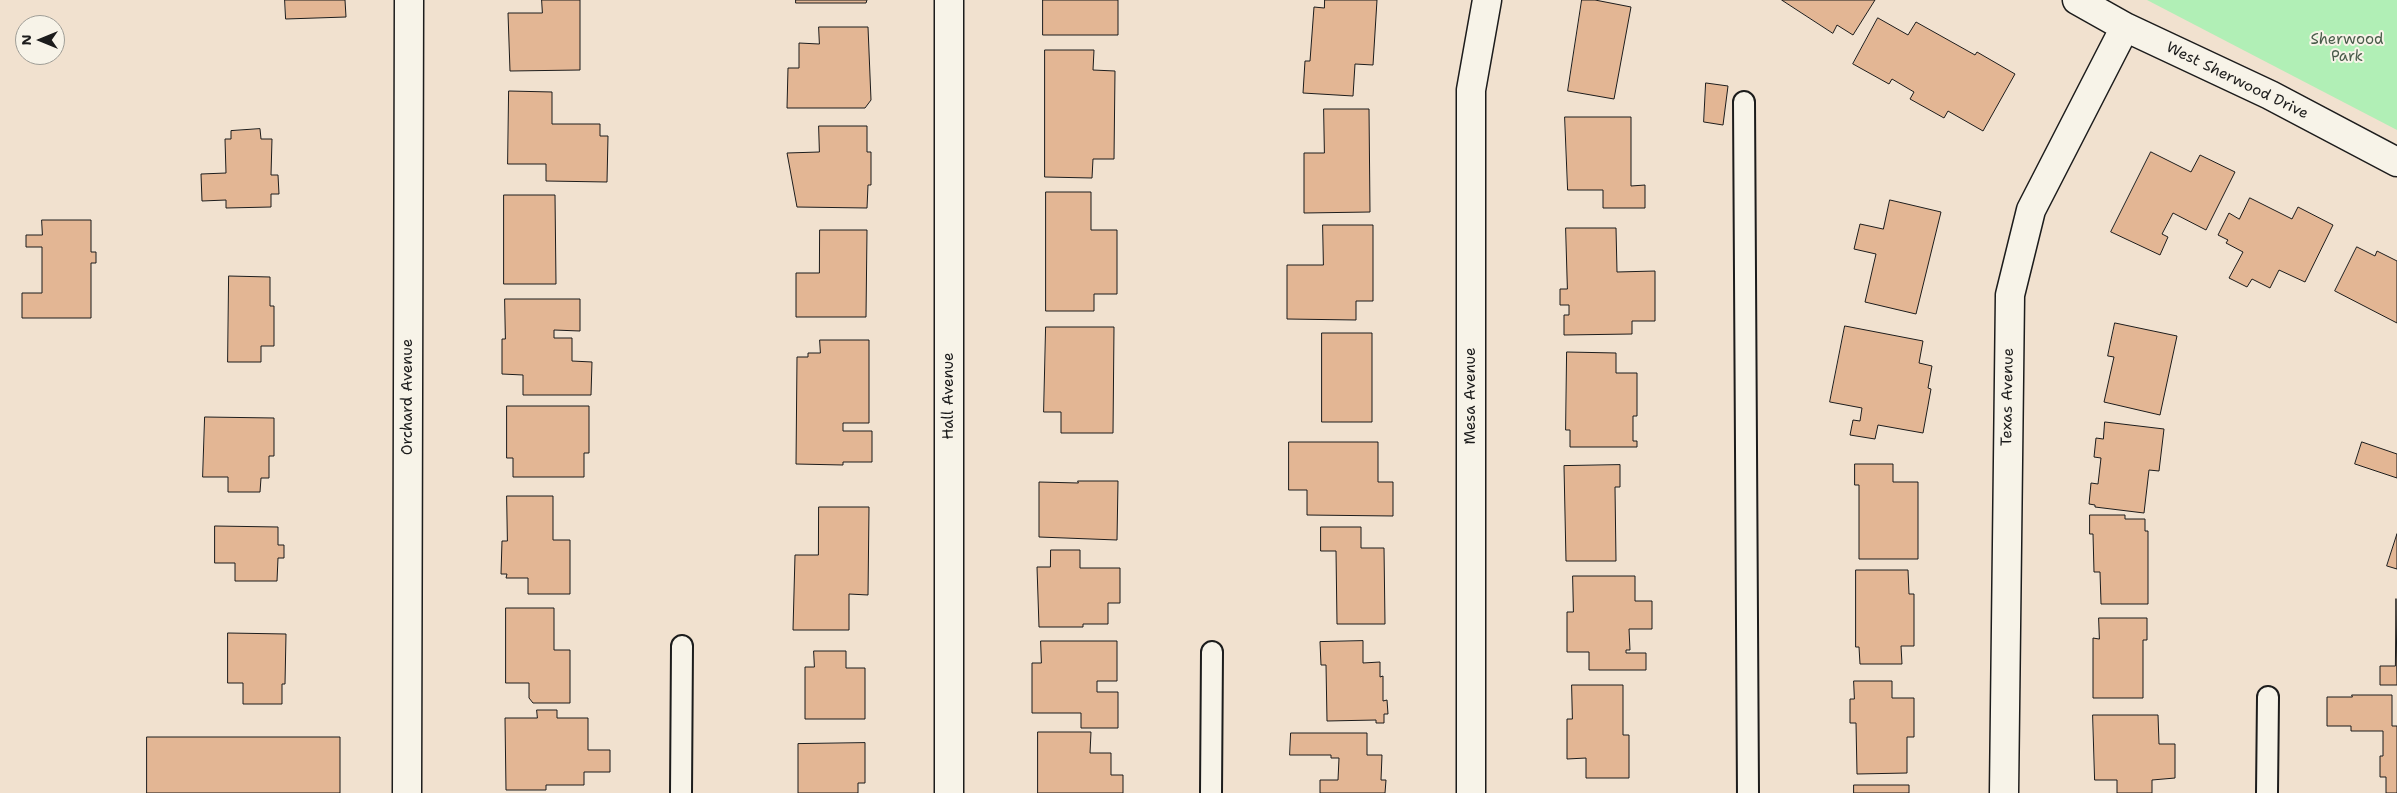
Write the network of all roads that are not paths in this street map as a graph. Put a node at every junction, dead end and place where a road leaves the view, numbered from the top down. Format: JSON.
{"nodes":[{"id":1,"x":409,"y":0,"type":"edge"},
{"id":2,"x":949,"y":0,"type":"edge"},
{"id":3,"x":1486,"y":0,"type":"edge"},
{"id":4,"x":2077,"y":0,"type":"edge"},
{"id":5,"x":2125,"y":27,"type":"junction"},
{"id":6,"x":1744,"y":102,"type":"dead end"},
{"id":7,"x":2397,"y":162,"type":"edge"},
{"id":8,"x":682,"y":646,"type":"dead end"},
{"id":9,"x":1212,"y":652,"type":"dead end"},
{"id":10,"x":2268,"y":697,"type":"dead end"},
{"id":11,"x":407,"y":793,"type":"edge"},
{"id":12,"x":681,"y":793,"type":"edge"},
{"id":13,"x":949,"y":793,"type":"edge"},
{"id":14,"x":1211,"y":793,"type":"edge"},
{"id":15,"x":1471,"y":793,"type":"edge"},
{"id":16,"x":1748,"y":793,"type":"edge"},
{"id":17,"x":2004,"y":793,"type":"edge"},
{"id":18,"x":2267,"y":793,"type":"edge"}],
"edges":[{"from":1,"to":11,"type":"street","name":"Orchard Avenue"},
{"from":2,"to":13,"type":"street","name":"Hall Avenue"},
{"from":3,"to":15,"type":"street","name":"Mesa Avenue"},
{"from":4,"to":5,"type":"street","name":"West Sherwood Drive"},
{"from":5,"to":7,"type":"street","name":"West Sherwood Drive"},
{"from":5,"to":17,"type":"street","name":"Texas Avenue"},
{"from":6,"to":16,"type":"lane"},
{"from":8,"to":12,"type":"lane"},
{"from":9,"to":14,"type":"lane"},
{"from":10,"to":18,"type":"lane"}]}
